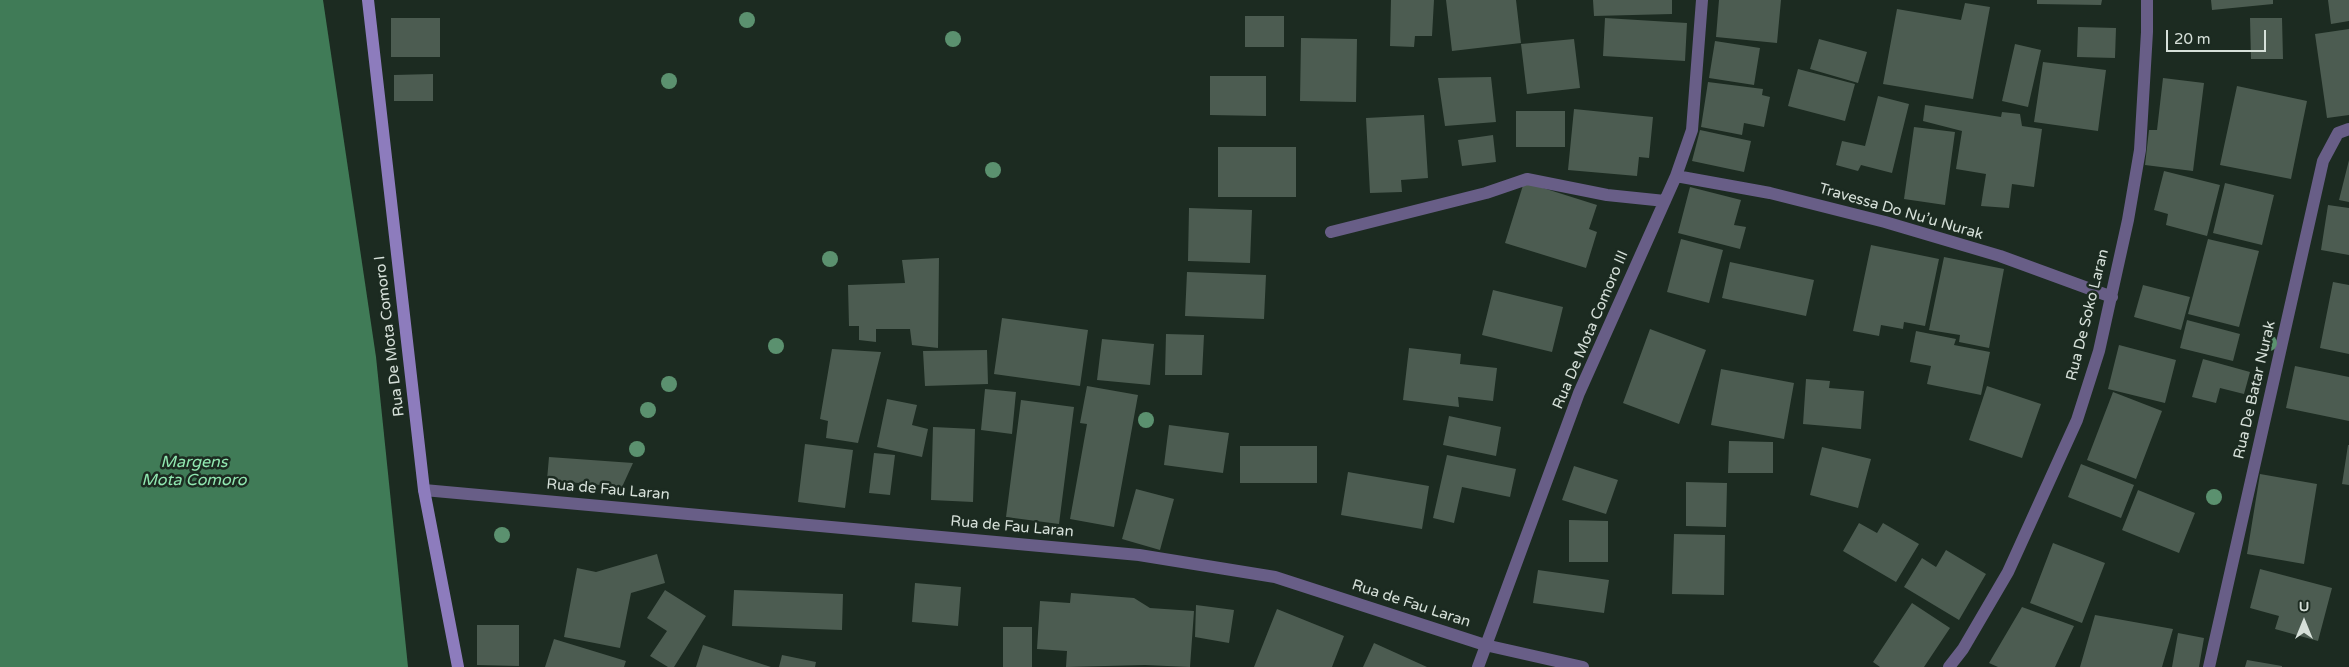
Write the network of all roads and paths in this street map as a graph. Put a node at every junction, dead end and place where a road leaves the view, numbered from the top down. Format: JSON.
{"nodes":[{"id":1,"x":368,"y":0,"type":"edge"},
{"id":2,"x":1702,"y":0,"type":"edge"},
{"id":3,"x":2147,"y":0,"type":"edge"},
{"id":4,"x":2349,"y":129,"type":"edge"},
{"id":5,"x":1676,"y":176,"type":"junction"},
{"id":6,"x":1665,"y":201,"type":"junction"},
{"id":7,"x":1331,"y":232,"type":"dead end"},
{"id":8,"x":2112,"y":298,"type":"junction"},
{"id":9,"x":424,"y":490,"type":"junction"},
{"id":10,"x":1485,"y":645,"type":"junction"},
{"id":11,"x":458,"y":667,"type":"edge"},
{"id":12,"x":1478,"y":667,"type":"edge"},
{"id":13,"x":1584,"y":667,"type":"edge"},
{"id":14,"x":1949,"y":667,"type":"edge"},
{"id":15,"x":2209,"y":667,"type":"edge"}],
"edges":[{"from":1,"to":9,"type":"street","name":"Rua De Mota Comoro I"},
{"from":2,"to":5,"type":"street","name":"Rua De Mota Comoro III"},
{"from":3,"to":8,"type":"street","name":"Rua De Soko Laran"},
{"from":4,"to":15,"type":"street","name":"Rua De Batar Nurak"},
{"from":5,"to":6,"type":"street","name":"Rua De Mota Comoro III"},
{"from":5,"to":8,"type":"street","name":"Travessa Do Nu’u Nurak"},
{"from":6,"to":7,"type":"street"},
{"from":6,"to":10,"type":"street","name":"Rua De Mota Comoro III"},
{"from":8,"to":14,"type":"street","name":"Rua De Soko Laran"},
{"from":9,"to":10,"type":"street","name":"Rua de Fau Laran"},
{"from":9,"to":11,"type":"street","name":"Rua De Mota Comoro I"},
{"from":10,"to":12,"type":"street","name":"Rua De Mota Comoro III"},
{"from":10,"to":13,"type":"street","name":"Rua de Fau Laran"}]}
